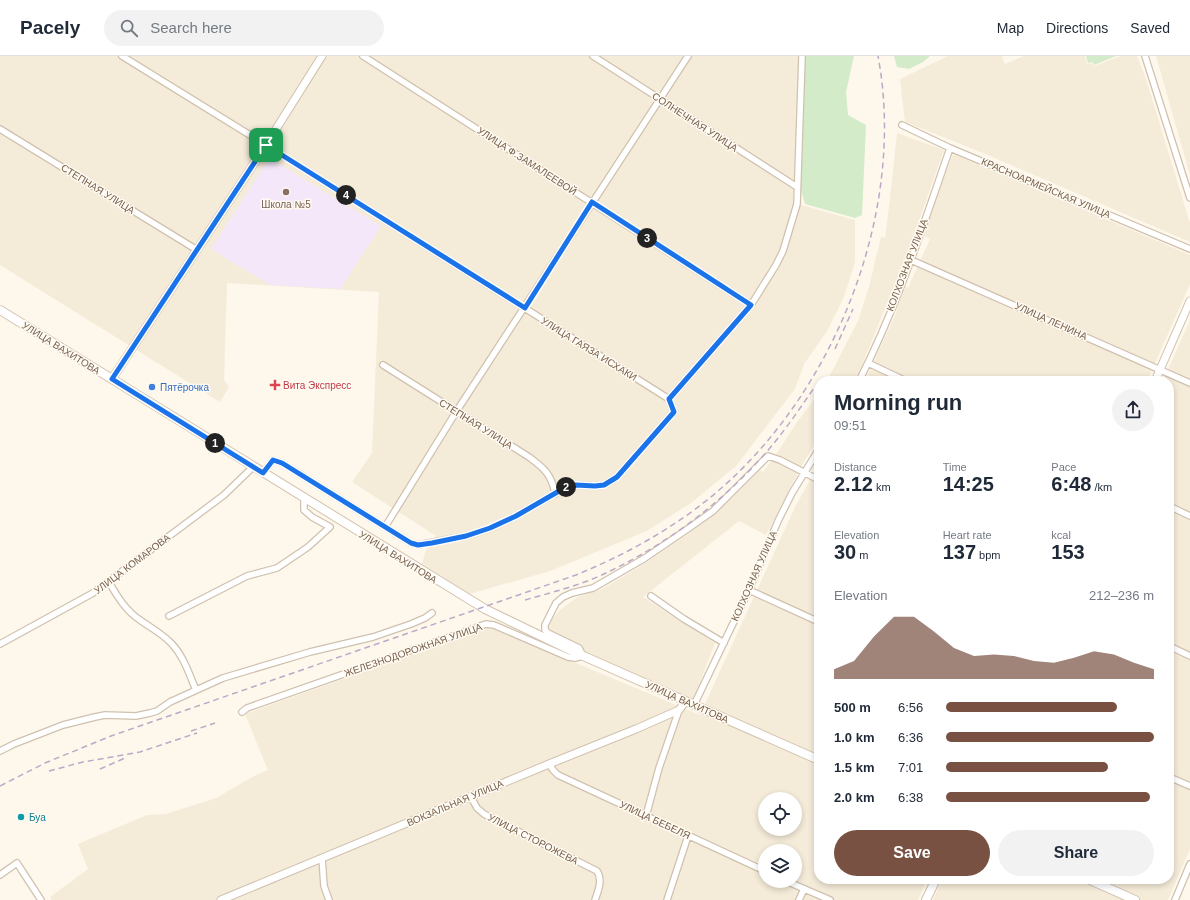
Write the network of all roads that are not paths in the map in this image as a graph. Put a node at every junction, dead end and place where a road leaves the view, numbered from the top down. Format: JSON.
{"nodes":[{"id":1,"x":122,"y":56,"type":"edge"},
{"id":2,"x":322,"y":56,"type":"edge"},
{"id":3,"x":363,"y":56,"type":"edge"},
{"id":4,"x":593,"y":56,"type":"edge"},
{"id":5,"x":688,"y":56,"type":"edge"},
{"id":6,"x":802,"y":56,"type":"edge"},
{"id":7,"x":1145,"y":56,"type":"edge"},
{"id":8,"x":660,"y":100,"type":"junction"},
{"id":9,"x":902,"y":125,"type":"dead end"},
{"id":10,"x":0,"y":128,"type":"edge"},
{"id":11,"x":266,"y":145,"type":"junction"},
{"id":12,"x":950,"y":148,"type":"junction"},
{"id":13,"x":797,"y":187,"type":"junction"},
{"id":14,"x":1190,"y":198,"type":"edge"},
{"id":15,"x":592,"y":202,"type":"junction"},
{"id":16,"x":1190,"y":249,"type":"edge"},
{"id":17,"x":197,"y":250,"type":"junction"},
{"id":18,"x":911,"y":260,"type":"junction"},
{"id":19,"x":1190,"y":300,"type":"edge"},
{"id":20,"x":751,"y":305,"type":"junction"},
{"id":21,"x":525,"y":308,"type":"junction"},
{"id":22,"x":2,"y":313,"type":"edge"},
{"id":23,"x":868,"y":363,"type":"junction"},
{"id":24,"x":383,"y":365,"type":"dead end"},
{"id":25,"x":1160,"y":369,"type":"junction"},
{"id":26,"x":862,"y":376,"type":"edge"},
{"id":27,"x":895,"y":376,"type":"edge"},
{"id":28,"x":1157,"y":376,"type":"edge"},
{"id":29,"x":112,"y":379,"type":"junction"},
{"id":30,"x":1190,"y":383,"type":"edge"},
{"id":31,"x":669,"y":399,"type":"junction"},
{"id":32,"x":456,"y":412,"type":"junction"},
{"id":33,"x":814,"y":457,"type":"edge"},
{"id":34,"x":253,"y":467,"type":"junction"},
{"id":35,"x":263,"y":473,"type":"junction"},
{"id":36,"x":804,"y":473,"type":"junction"},
{"id":37,"x":814,"y":478,"type":"edge"},
{"id":38,"x":555,"y":494,"type":"junction"},
{"id":39,"x":304,"y":498,"type":"junction"},
{"id":40,"x":1174,"y":508,"type":"edge"},
{"id":41,"x":1190,"y":516,"type":"edge"},
{"id":42,"x":385,"y":527,"type":"junction"},
{"id":43,"x":109,"y":582,"type":"junction"},
{"id":44,"x":748,"y":590,"type":"junction"},
{"id":45,"x":651,"y":596,"type":"dead end"},
{"id":46,"x":432,"y":613,"type":"dead end"},
{"id":47,"x":169,"y":616,"type":"dead end"},
{"id":48,"x":814,"y":620,"type":"edge"},
{"id":49,"x":724,"y":643,"type":"junction"},
{"id":50,"x":0,"y":644,"type":"edge"},
{"id":51,"x":1174,"y":648,"type":"edge"},
{"id":52,"x":583,"y":656,"type":"junction"},
{"id":53,"x":1190,"y":656,"type":"edge"},
{"id":54,"x":196,"y":690,"type":"junction"},
{"id":55,"x":685,"y":702,"type":"junction"},
{"id":56,"x":694,"y":706,"type":"junction"},
{"id":57,"x":679,"y":710,"type":"junction"},
{"id":58,"x":242,"y":712,"type":"dead end"},
{"id":59,"x":0,"y":752,"type":"edge"},
{"id":60,"x":814,"y":758,"type":"edge"},
{"id":61,"x":549,"y":764,"type":"junction"},
{"id":62,"x":1174,"y":779,"type":"edge"},
{"id":63,"x":1190,"y":786,"type":"edge"},
{"id":64,"x":471,"y":797,"type":"junction"},
{"id":65,"x":646,"y":816,"type":"junction"},
{"id":66,"x":688,"y":836,"type":"junction"},
{"id":67,"x":322,"y":858,"type":"junction"},
{"id":68,"x":1190,"y":864,"type":"edge"},
{"id":69,"x":758,"y":868,"type":"edge"},
{"id":70,"x":0,"y":874,"type":"edge"},
{"id":71,"x":934,"y":884,"type":"edge"},
{"id":72,"x":1099,"y":884,"type":"edge"},
{"id":73,"x":804,"y":889,"type":"joint"},
{"id":74,"x":41,"y":900,"type":"edge"},
{"id":75,"x":221,"y":900,"type":"edge"},
{"id":76,"x":329,"y":900,"type":"edge"},
{"id":77,"x":595,"y":900,"type":"edge"},
{"id":78,"x":667,"y":900,"type":"edge"},
{"id":79,"x":799,"y":900,"type":"edge"},
{"id":80,"x":830,"y":900,"type":"edge"},
{"id":81,"x":926,"y":900,"type":"edge"},
{"id":82,"x":1134,"y":900,"type":"edge"},
{"id":83,"x":1175,"y":900,"type":"edge"}],
"edges":[{"from":1,"to":11,"type":"street","name":"УЛИЦА ГАЯЗА ИСХАКИ"},
{"from":2,"to":11,"type":"street"},
{"from":3,"to":15,"type":"street","name":"УЛИЦА Ф.ЗАМАЛЕЕВОЙ"},
{"from":4,"to":8,"type":"street","name":"СОЛНЕЧНАЯ УЛИЦА"},
{"from":5,"to":8,"type":"street"},
{"from":6,"to":13,"type":"street"},
{"from":7,"to":14,"type":"street"},
{"from":8,"to":13,"type":"street","name":"СОЛНЕЧНАЯ УЛИЦА"},
{"from":8,"to":15,"type":"street"},
{"from":9,"to":12,"type":"street","name":"КРАСНОАРМЕЙСКАЯ УЛИЦА"},
{"from":10,"to":17,"type":"street","name":"СТЕПНАЯ УЛИЦА"},
{"from":11,"to":17,"type":"street"},
{"from":11,"to":21,"type":"street","name":"УЛИЦА ГАЯЗА ИСХАКИ"},
{"from":12,"to":16,"type":"street","name":"КРАСНОАРМЕЙСКАЯ УЛИЦА"},
{"from":12,"to":18,"type":"street","name":"КОЛХОЗНАЯ УЛИЦА"},
{"from":13,"to":20,"type":"street"},
{"from":15,"to":20,"type":"street","name":"УЛИЦА Ф.ЗАМАЛЕЕВОЙ"},
{"from":15,"to":21,"type":"street"},
{"from":17,"to":29,"type":"street"},
{"from":18,"to":23,"type":"street","name":"КОЛХОЗНАЯ УЛИЦА"},
{"from":18,"to":25,"type":"street","name":"УЛИЦА ЛЕНИНА"},
{"from":19,"to":25,"type":"street"},
{"from":20,"to":31,"type":"street"},
{"from":21,"to":31,"type":"street","name":"УЛИЦА ГАЯЗА ИСХАКИ"},
{"from":21,"to":32,"type":"street"},
{"from":22,"to":29,"type":"main road","name":"УЛИЦА ВАХИТОВА"},
{"from":23,"to":26,"type":"street","name":"КОЛХОЗНАЯ УЛИЦА"},
{"from":23,"to":27,"type":"street"},
{"from":24,"to":32,"type":"street","name":"СТЕПНАЯ УЛИЦА"},
{"from":25,"to":28,"type":"street"},
{"from":25,"to":30,"type":"street","name":"УЛИЦА ЛЕНИНА"},
{"from":29,"to":34,"type":"main road","name":"УЛИЦА ВАХИТОВА"},
{"from":31,"to":38,"type":"street"},
{"from":32,"to":38,"type":"street","name":"СТЕПНАЯ УЛИЦА"},
{"from":32,"to":42,"type":"street"},
{"from":33,"to":36,"type":"street","name":"КОЛХОЗНАЯ УЛИЦА"},
{"from":34,"to":35,"type":"main road","name":"УЛИЦА ВАХИТОВА"},
{"from":34,"to":43,"type":"street","name":"УЛИЦА КОМАРОВА"},
{"from":35,"to":39,"type":"main road","name":"УЛИЦА ВАХИТОВА"},
{"from":35,"to":42,"type":"street"},
{"from":36,"to":37,"type":"street"},
{"from":36,"to":44,"type":"street","name":"КОЛХОЗНАЯ УЛИЦА"},
{"from":36,"to":52,"type":"street"},
{"from":38,"to":42,"type":"street"},
{"from":39,"to":47,"type":"street"},
{"from":39,"to":52,"type":"main road","name":"УЛИЦА ВАХИТОВА"},
{"from":40,"to":41,"type":"street"},
{"from":43,"to":50,"type":"street","name":"УЛИЦА КОМАРОВА"},
{"from":43,"to":54,"type":"street"},
{"from":44,"to":48,"type":"street"},
{"from":44,"to":49,"type":"street","name":"КОЛХОЗНАЯ УЛИЦА"},
{"from":45,"to":49,"type":"street"},
{"from":46,"to":54,"type":"street"},
{"from":49,"to":56,"type":"street","name":"КОЛХОЗНАЯ УЛИЦА"},
{"from":51,"to":53,"type":"street"},
{"from":52,"to":55,"type":"main road","name":"УЛИЦА ВАХИТОВА"},
{"from":52,"to":58,"type":"street","name":"ЖЕЛЕЗНОДОРОЖНАЯ УЛИЦА"},
{"from":54,"to":59,"type":"street"},
{"from":55,"to":56,"type":"main road","name":"УЛИЦА ВАХИТОВА"},
{"from":55,"to":57,"type":"street","name":"ВОКЗАЛЬНАЯ УЛИЦА"},
{"from":56,"to":60,"type":"main road","name":"УЛИЦА ВАХИТОВА"},
{"from":57,"to":61,"type":"street","name":"ВОКЗАЛЬНАЯ УЛИЦА"},
{"from":57,"to":65,"type":"street"},
{"from":61,"to":64,"type":"street","name":"ВОКЗАЛЬНАЯ УЛИЦА"},
{"from":61,"to":65,"type":"street","name":"УЛИЦА БЕБЕЛЯ"},
{"from":62,"to":63,"type":"street"},
{"from":64,"to":67,"type":"street","name":"ВОКЗАЛЬНАЯ УЛИЦА"},
{"from":64,"to":77,"type":"street","name":"УЛИЦА СТОРОЖЕВА"},
{"from":65,"to":66,"type":"street","name":"УЛИЦА БЕБЕЛЯ"},
{"from":66,"to":69,"type":"street","name":"УЛИЦА БЕБЕЛЯ"},
{"from":66,"to":78,"type":"street"},
{"from":67,"to":75,"type":"street","name":"ВОКЗАЛЬНАЯ УЛИЦА"},
{"from":67,"to":76,"type":"street"},
{"from":68,"to":83,"type":"street"},
{"from":70,"to":74,"type":"street"},
{"from":71,"to":81,"type":"main road"},
{"from":72,"to":82,"type":"main road"},
{"from":73,"to":79,"type":"street"},
{"from":73,"to":80,"type":"street"}]}
